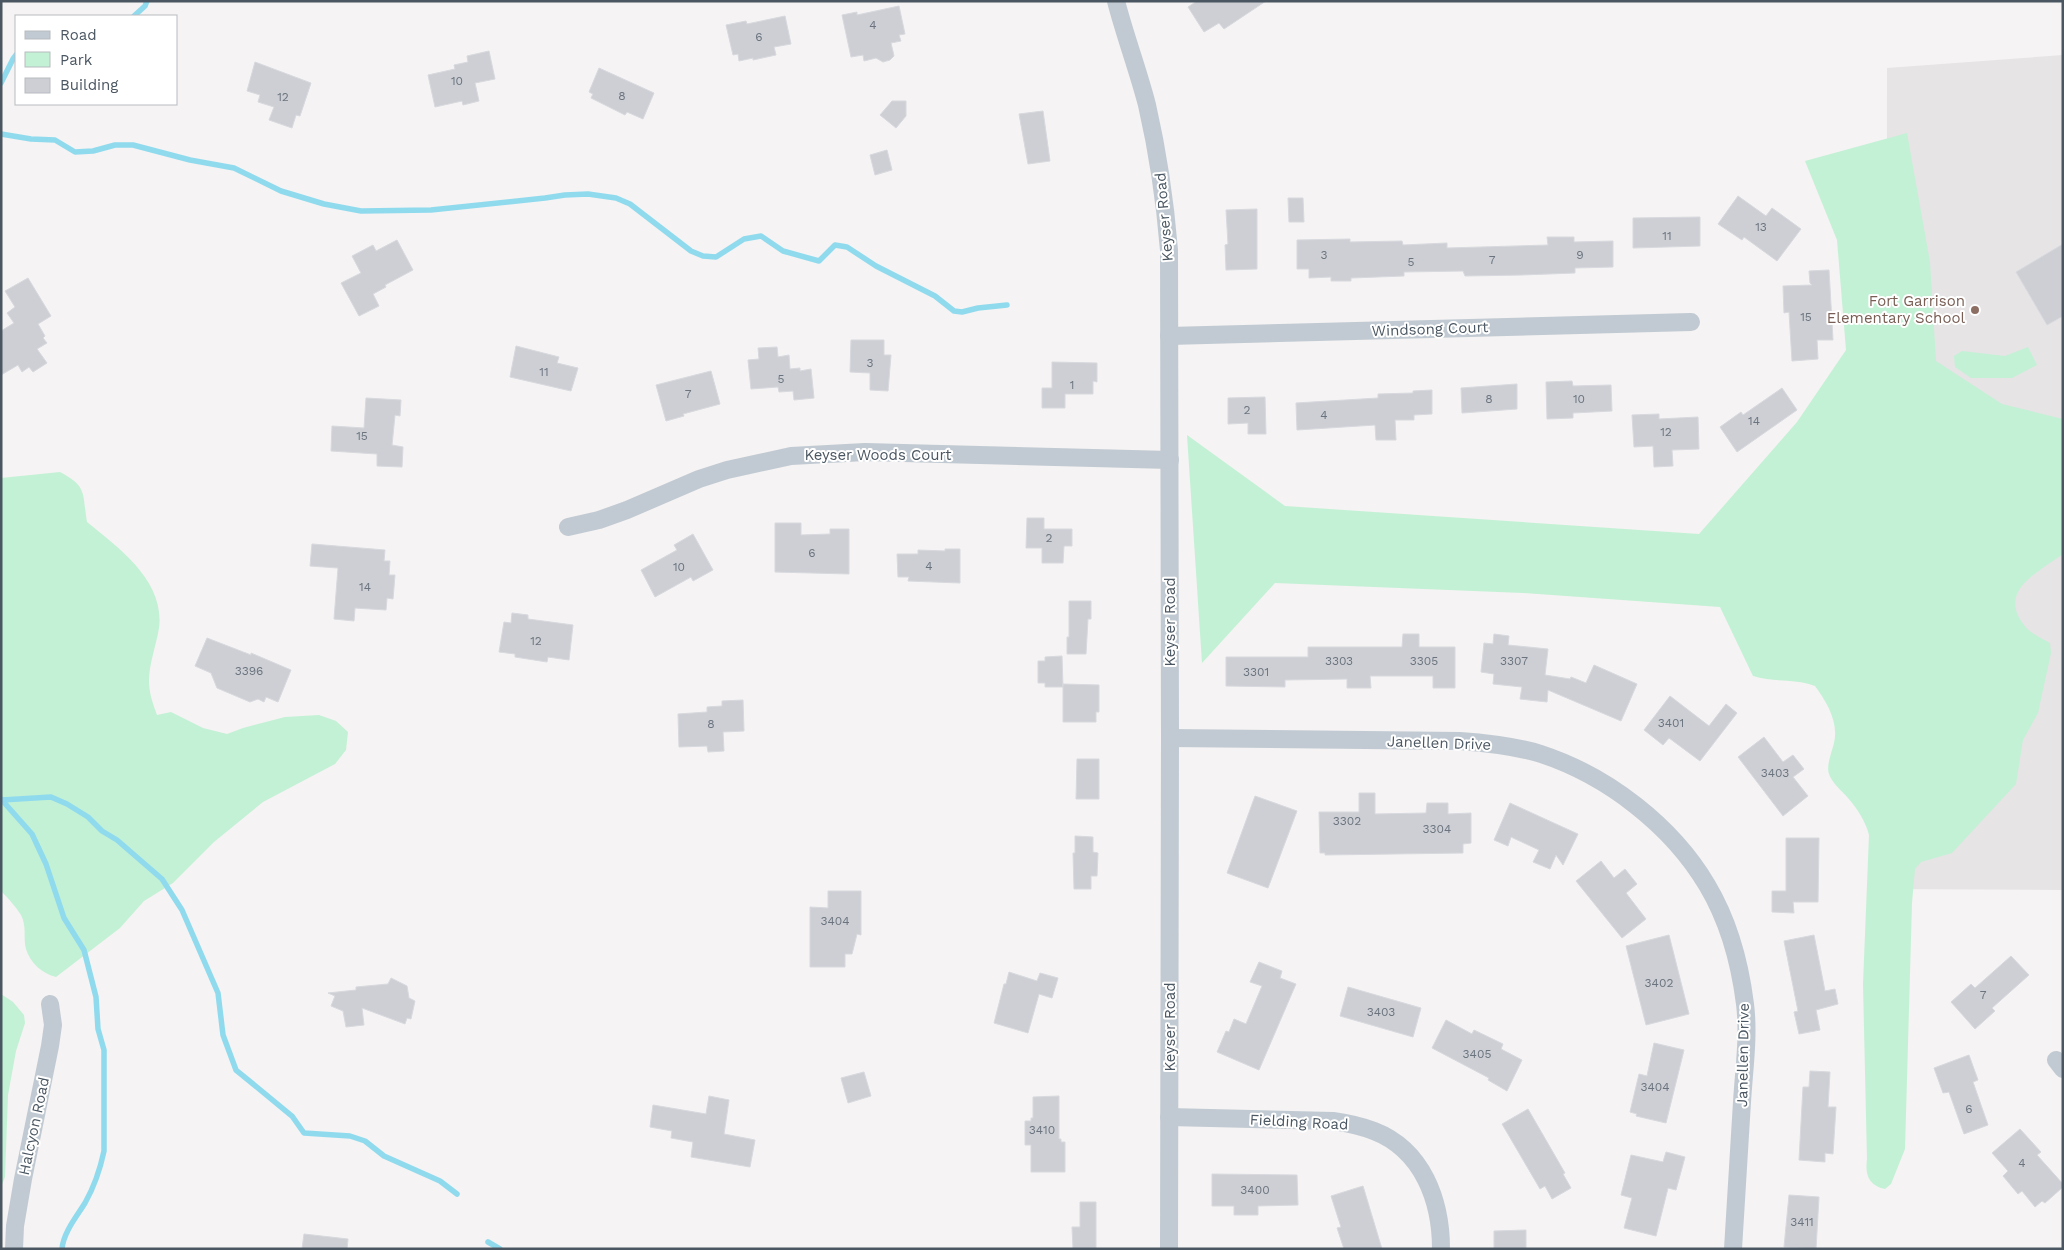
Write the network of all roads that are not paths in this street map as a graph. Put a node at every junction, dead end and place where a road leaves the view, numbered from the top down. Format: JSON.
{"nodes":[{"id":1,"x":1116,"y":1,"type":"edge"},
{"id":2,"x":1691,"y":322,"type":"dead end"},
{"id":3,"x":1169,"y":336,"type":"junction"},
{"id":4,"x":1170,"y":460,"type":"junction"},
{"id":5,"x":568,"y":527,"type":"dead end"},
{"id":6,"x":1170,"y":738,"type":"junction"},
{"id":7,"x":50,"y":1004,"type":"dead end"},
{"id":8,"x":1169,"y":1117,"type":"junction"},
{"id":9,"x":14,"y":1249,"type":"edge"},
{"id":10,"x":1169,"y":1249,"type":"edge"},
{"id":11,"x":1441,"y":1249,"type":"edge"},
{"id":12,"x":1733,"y":1249,"type":"edge"}],
"edges":[{"from":1,"to":3,"type":"street","name":"Keyser Road"},
{"from":2,"to":3,"type":"street","name":"Windsong Court"},
{"from":3,"to":4,"type":"street","name":"Keyser Road"},
{"from":4,"to":5,"type":"street","name":"Keyser Woods Court"},
{"from":4,"to":6,"type":"street","name":"Keyser Road"},
{"from":6,"to":8,"type":"street","name":"Keyser Road"},
{"from":6,"to":12,"type":"street","name":"Janellen Drive"},
{"from":7,"to":9,"type":"street","name":"Halcyon Road"},
{"from":8,"to":10,"type":"street","name":"Keyser Road"},
{"from":8,"to":11,"type":"street","name":"Fielding Road"}]}
